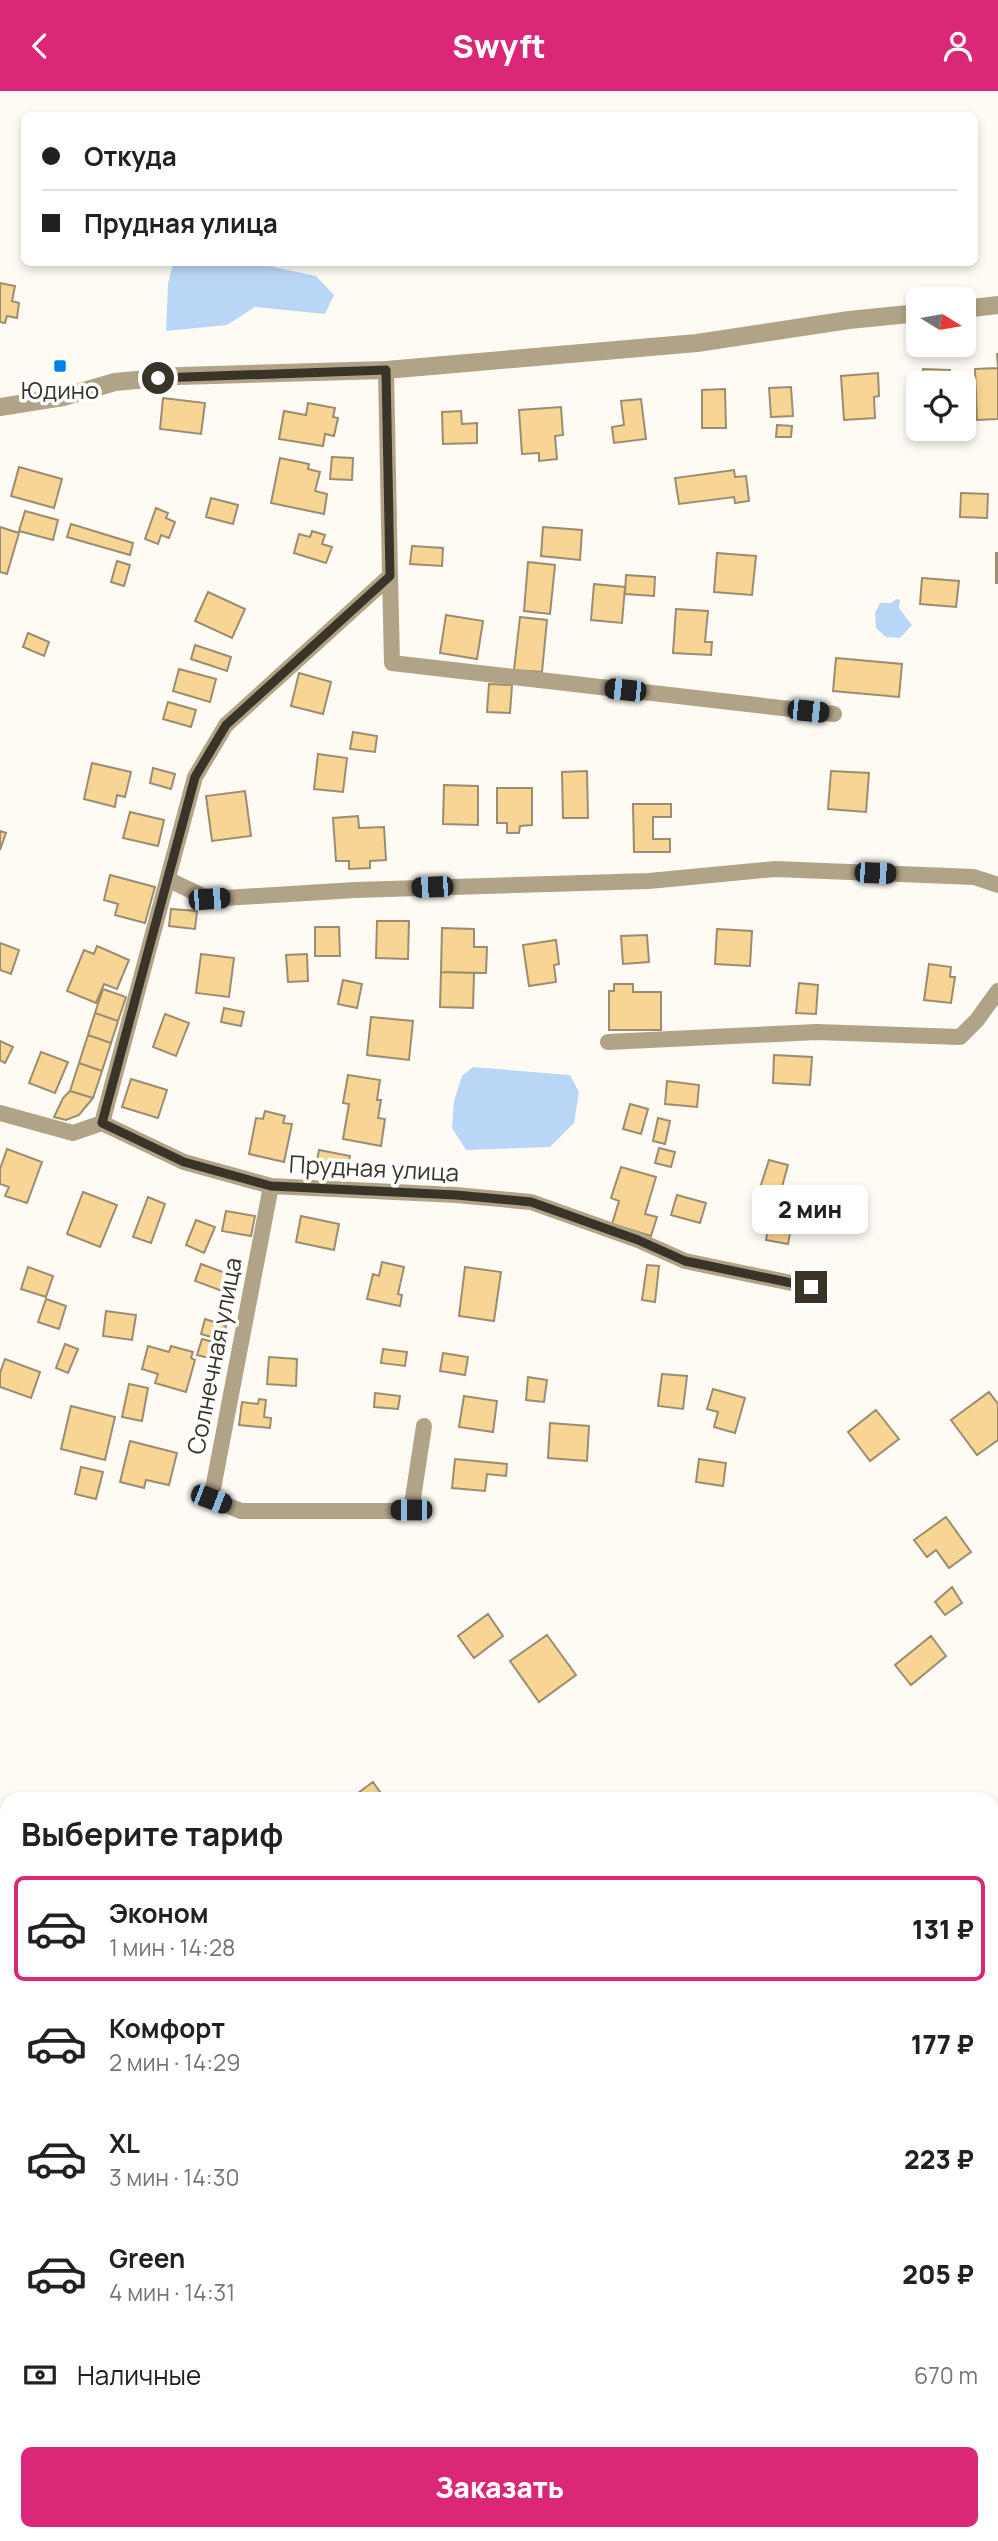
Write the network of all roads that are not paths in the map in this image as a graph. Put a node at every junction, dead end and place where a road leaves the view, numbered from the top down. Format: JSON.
{"nodes":[{"id":1,"x":998,"y":305,"type":"edge"},
{"id":2,"x":976,"y":308,"type":"edge"},
{"id":3,"x":906,"y":314,"type":"edge"},
{"id":4,"x":386,"y":370,"type":"junction"},
{"id":5,"x":0,"y":407,"type":"edge"},
{"id":6,"x":390,"y":576,"type":"junction"},
{"id":7,"x":834,"y":713,"type":"dead end"},
{"id":8,"x":169,"y":880,"type":"junction"},
{"id":9,"x":998,"y":885,"type":"edge"},
{"id":10,"x":998,"y":991,"type":"edge"},
{"id":11,"x":608,"y":1042,"type":"dead end"},
{"id":12,"x":0,"y":1113,"type":"edge"},
{"id":13,"x":102,"y":1123,"type":"junction"},
{"id":14,"x":271,"y":1186,"type":"junction"},
{"id":15,"x":811,"y":1287,"type":"dead end"},
{"id":16,"x":424,"y":1426,"type":"dead end"}],
"edges":[{"from":1,"to":2,"type":"street"},
{"from":3,"to":4,"type":"street"},
{"from":4,"to":5,"type":"street"},
{"from":4,"to":6,"type":"street"},
{"from":6,"to":7,"type":"street"},
{"from":6,"to":8,"type":"street"},
{"from":8,"to":9,"type":"street"},
{"from":8,"to":13,"type":"street"},
{"from":10,"to":11,"type":"street"},
{"from":12,"to":13,"type":"street"},
{"from":13,"to":14,"type":"street","name":"Прудная улица"},
{"from":14,"to":15,"type":"street","name":"Прудная улица"},
{"from":14,"to":16,"type":"street","name":"Солнечная улица"}]}
